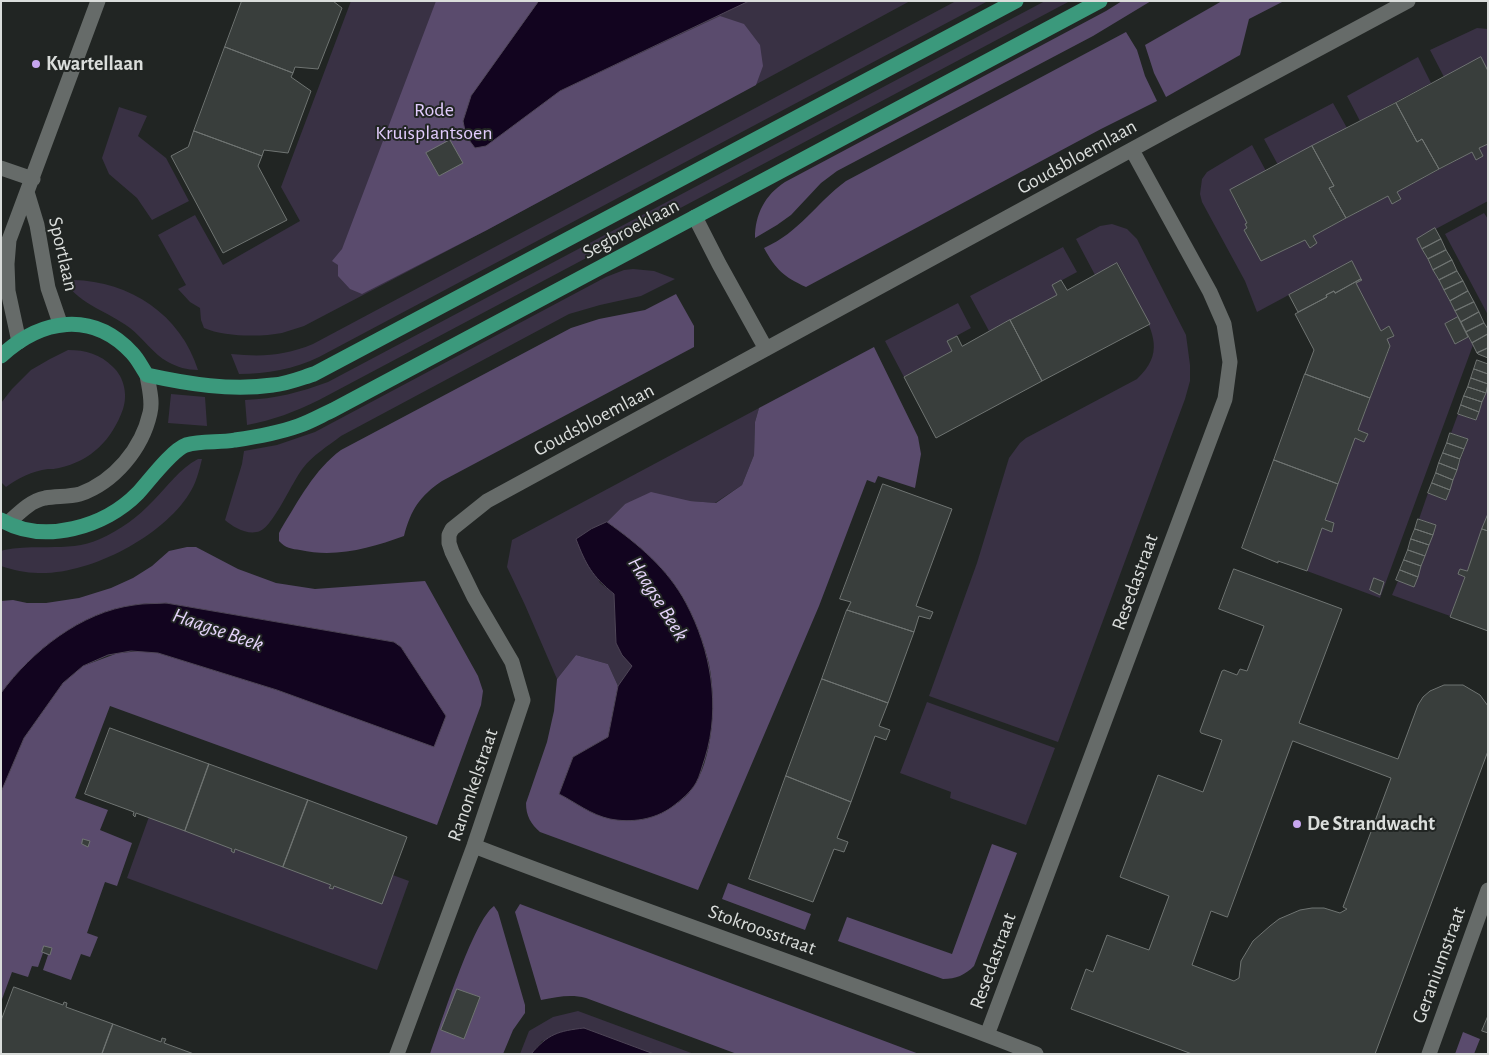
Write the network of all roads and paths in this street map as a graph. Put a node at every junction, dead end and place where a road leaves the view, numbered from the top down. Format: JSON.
{"nodes":[{"id":1,"x":98,"y":1,"type":"edge"},
{"id":2,"x":1016,"y":1,"type":"edge"},
{"id":3,"x":1100,"y":1,"type":"edge"},
{"id":4,"x":1408,"y":1,"type":"edge"},
{"id":5,"x":1132,"y":150,"type":"junction"},
{"id":6,"x":1,"y":168,"type":"edge"},
{"id":7,"x":30,"y":186,"type":"junction"},
{"id":8,"x":695,"y":217,"type":"junction"},
{"id":9,"x":60,"y":324,"type":"junction"},
{"id":10,"x":19,"y":342,"type":"junction"},
{"id":11,"x":766,"y":349,"type":"junction"},
{"id":12,"x":1,"y":356,"type":"edge"},
{"id":13,"x":147,"y":376,"type":"junction"},
{"id":14,"x":3,"y":524,"type":"edge"},
{"id":15,"x":449,"y":535,"type":"joint"},
{"id":16,"x":474,"y":846,"type":"junction"},
{"id":17,"x":1488,"y":890,"type":"edge"},
{"id":18,"x":987,"y":1034,"type":"junction"},
{"id":19,"x":397,"y":1054,"type":"edge"},
{"id":20,"x":1036,"y":1054,"type":"edge"},
{"id":21,"x":1429,"y":1054,"type":"edge"}],
"edges":[{"from":1,"to":7,"type":"street","name":"Sportlaan"},
{"from":2,"to":13,"type":"main road","name":"Segbroeklaan"},
{"from":3,"to":8,"type":"main road","name":"Segbroeklaan"},
{"from":4,"to":5,"type":"street","name":"Goudsbloemlaan"},
{"from":5,"to":11,"type":"street","name":"Goudsbloemlaan"},
{"from":5,"to":18,"type":"street","name":"Resedastraat"},
{"from":6,"to":7,"type":"street"},
{"from":7,"to":9,"type":"street","name":"Sportlaan"},
{"from":7,"to":10,"type":"street","name":"Sportlaan"},
{"from":8,"to":11,"type":"street"},
{"from":8,"to":14,"type":"main road","name":"Segbroeklaan"},
{"from":9,"to":10,"type":"main road"},
{"from":9,"to":13,"type":"main road"},
{"from":10,"to":12,"type":"main road"},
{"from":11,"to":15,"type":"street","name":"Goudsbloemlaan"},
{"from":13,"to":14,"type":"street"},
{"from":15,"to":16,"type":"street","name":"Ranonkelstraat"},
{"from":16,"to":18,"type":"street","name":"Stokroosstraat"},
{"from":16,"to":19,"type":"street","name":"Ranonkelstraat"},
{"from":17,"to":21,"type":"street","name":"Geraniumstraat"},
{"from":18,"to":20,"type":"street","name":"Stokroosstraat"}]}
